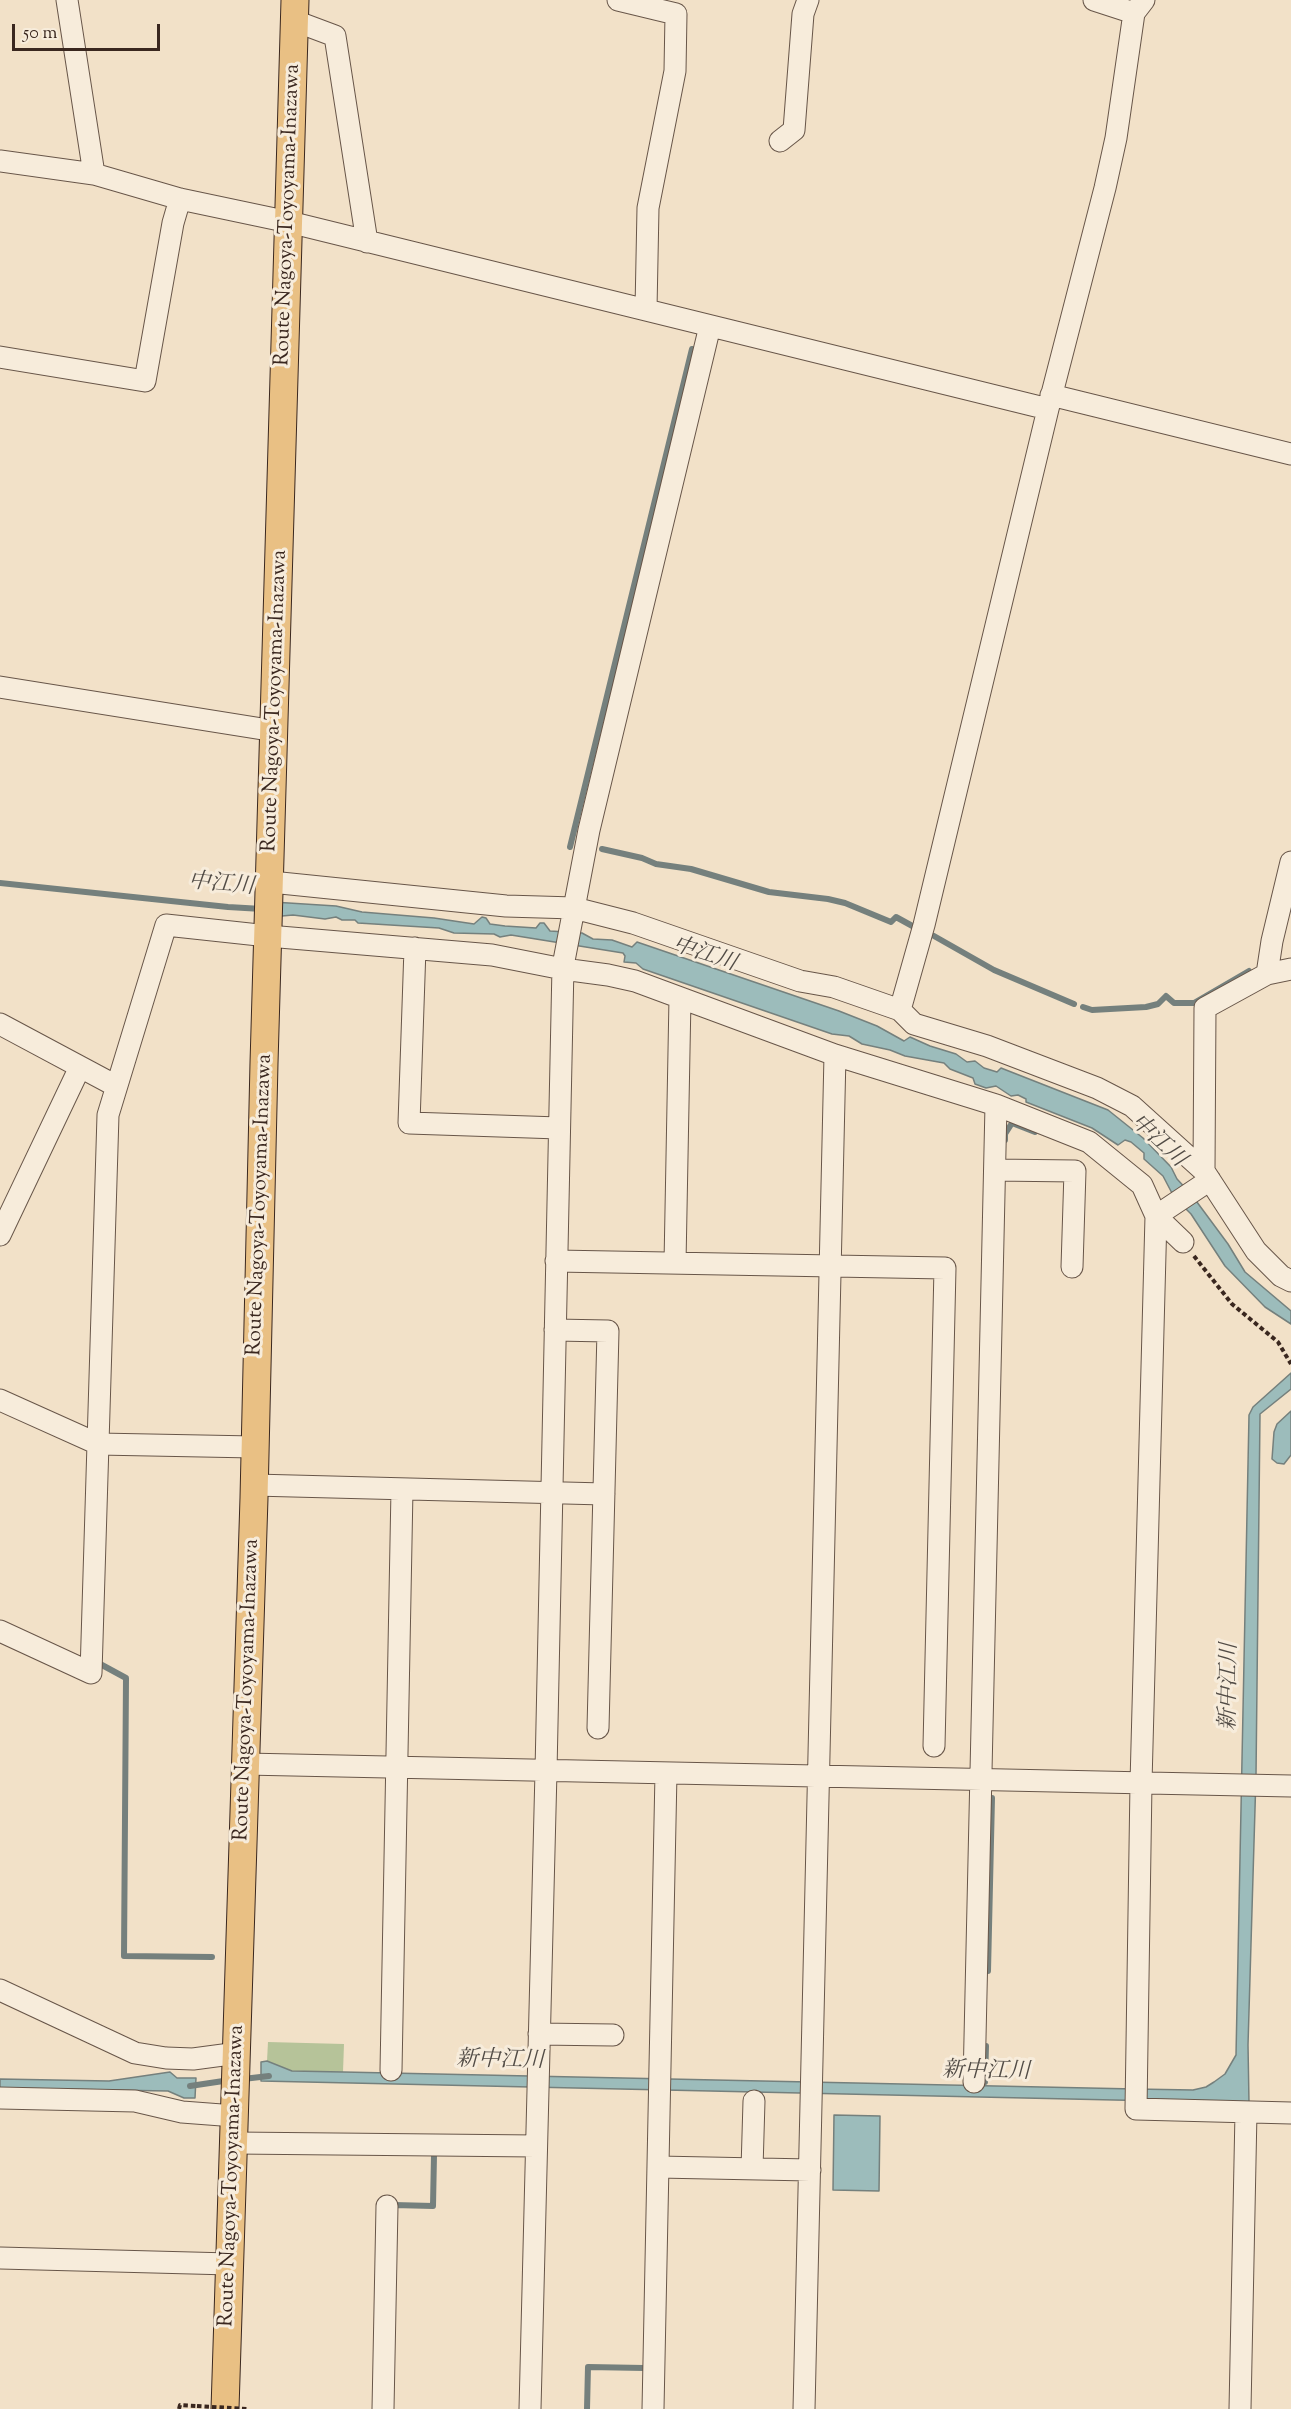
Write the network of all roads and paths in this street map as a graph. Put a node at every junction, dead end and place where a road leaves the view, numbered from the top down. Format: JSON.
{"nodes":[{"id":1,"x":66,"y":0,"type":"edge"},
{"id":2,"x":618,"y":0,"type":"edge"},
{"id":3,"x":808,"y":0,"type":"edge"},
{"id":4,"x":1094,"y":0,"type":"edge"},
{"id":5,"x":1139,"y":7,"type":"edge"},
{"id":6,"x":295,"y":10,"type":"edge"},
{"id":7,"x":780,"y":141,"type":"dead end"},
{"id":8,"x":0,"y":161,"type":"edge"},
{"id":9,"x":94,"y":174,"type":"junction"},
{"id":10,"x":180,"y":199,"type":"junction"},
{"id":11,"x":289,"y":222,"type":"junction"},
{"id":12,"x":367,"y":242,"type":"junction"},
{"id":13,"x":646,"y":309,"type":"junction"},
{"id":14,"x":710,"y":326,"type":"junction"},
{"id":15,"x":0,"y":357,"type":"edge"},
{"id":16,"x":1049,"y":402,"type":"junction"},
{"id":17,"x":1291,"y":454,"type":"edge"},
{"id":18,"x":0,"y":687,"type":"edge"},
{"id":19,"x":275,"y":731,"type":"junction"},
{"id":20,"x":1291,"y":862,"type":"edge"},
{"id":21,"x":270,"y":884,"type":"junction"},
{"id":22,"x":573,"y":913,"type":"junction"},
{"id":23,"x":268,"y":934,"type":"junction"},
{"id":24,"x":415,"y":948,"type":"junction"},
{"id":25,"x":563,"y":968,"type":"junction"},
{"id":26,"x":1291,"y":969,"type":"edge"},
{"id":27,"x":1267,"y":974,"type":"junction"},
{"id":28,"x":680,"y":998,"type":"junction"},
{"id":29,"x":900,"y":1010,"type":"junction"},
{"id":30,"x":0,"y":1024,"type":"edge"},
{"id":31,"x":835,"y":1055,"type":"junction"},
{"id":32,"x":80,"y":1067,"type":"junction"},
{"id":33,"x":116,"y":1086,"type":"junction"},
{"id":34,"x":996,"y":1105,"type":"junction"},
{"id":35,"x":559,"y":1128,"type":"junction"},
{"id":36,"x":995,"y":1170,"type":"junction"},
{"id":37,"x":1206,"y":1178,"type":"junction"},
{"id":38,"x":1160,"y":1214,"type":"junction"},
{"id":39,"x":0,"y":1235,"type":"edge"},
{"id":40,"x":1183,"y":1242,"type":"joint"},
{"id":41,"x":556,"y":1261,"type":"junction"},
{"id":42,"x":675,"y":1263,"type":"junction"},
{"id":43,"x":830,"y":1266,"type":"junction"},
{"id":44,"x":1072,"y":1267,"type":"dead end"},
{"id":45,"x":1291,"y":1281,"type":"edge"},
{"id":46,"x":555,"y":1330,"type":"junction"},
{"id":47,"x":1291,"y":1364,"type":"edge"},
{"id":48,"x":0,"y":1400,"type":"edge"},
{"id":49,"x":98,"y":1444,"type":"junction"},
{"id":50,"x":254,"y":1447,"type":"junction"},
{"id":51,"x":254,"y":1485,"type":"junction"},
{"id":52,"x":402,"y":1489,"type":"junction"},
{"id":53,"x":551,"y":1492,"type":"junction"},
{"id":54,"x":604,"y":1494,"type":"junction"},
{"id":55,"x":0,"y":1631,"type":"edge"},
{"id":56,"x":598,"y":1728,"type":"dead end"},
{"id":57,"x":934,"y":1746,"type":"dead end"},
{"id":58,"x":245,"y":1764,"type":"junction"},
{"id":59,"x":397,"y":1767,"type":"junction"},
{"id":60,"x":546,"y":1771,"type":"junction"},
{"id":61,"x":666,"y":1773,"type":"junction"},
{"id":62,"x":817,"y":1777,"type":"junction"},
{"id":63,"x":982,"y":1780,"type":"junction"},
{"id":64,"x":1141,"y":1783,"type":"junction"},
{"id":65,"x":1291,"y":1786,"type":"edge"},
{"id":66,"x":0,"y":1990,"type":"edge"},
{"id":67,"x":539,"y":2034,"type":"junction"},
{"id":68,"x":613,"y":2035,"type":"dead end"},
{"id":69,"x":238,"y":2057,"type":"junction"},
{"id":70,"x":391,"y":2070,"type":"dead end"},
{"id":71,"x":974,"y":2082,"type":"dead end"},
{"id":72,"x":0,"y":2098,"type":"edge"},
{"id":73,"x":754,"y":2101,"type":"dead end"},
{"id":74,"x":236,"y":2107,"type":"junction"},
{"id":75,"x":1246,"y":2112,"type":"junction"},
{"id":76,"x":1291,"y":2113,"type":"edge"},
{"id":77,"x":235,"y":2143,"type":"junction"},
{"id":78,"x":536,"y":2145,"type":"junction"},
{"id":79,"x":658,"y":2167,"type":"junction"},
{"id":80,"x":752,"y":2169,"type":"junction"},
{"id":81,"x":810,"y":2170,"type":"junction"},
{"id":82,"x":387,"y":2206,"type":"dead end"},
{"id":83,"x":0,"y":2258,"type":"edge"},
{"id":84,"x":230,"y":2264,"type":"junction"},
{"id":85,"x":179,"y":2409,"type":"edge"},
{"id":86,"x":225,"y":2409,"type":"edge"},
{"id":87,"x":248,"y":2409,"type":"edge"},
{"id":88,"x":383,"y":2409,"type":"edge"},
{"id":89,"x":530,"y":2409,"type":"edge"},
{"id":90,"x":653,"y":2409,"type":"edge"},
{"id":91,"x":804,"y":2409,"type":"edge"},
{"id":92,"x":1240,"y":2409,"type":"edge"}],
"edges":[{"from":1,"to":9,"type":"street"},
{"from":2,"to":13,"type":"street"},
{"from":3,"to":7,"type":"street"},
{"from":4,"to":5,"type":"street"},
{"from":5,"to":16,"type":"street"},
{"from":6,"to":11,"type":"main road","name":"Route Nagoya-Toyoyama-Inazawa"},
{"from":6,"to":12,"type":"street"},
{"from":8,"to":9,"type":"street"},
{"from":9,"to":10,"type":"street"},
{"from":10,"to":11,"type":"street"},
{"from":10,"to":15,"type":"street"},
{"from":11,"to":12,"type":"street"},
{"from":11,"to":19,"type":"main road","name":"Route Nagoya-Toyoyama-Inazawa"},
{"from":12,"to":13,"type":"street"},
{"from":13,"to":14,"type":"street"},
{"from":14,"to":16,"type":"street"},
{"from":14,"to":22,"type":"street"},
{"from":16,"to":17,"type":"street"},
{"from":16,"to":29,"type":"street"},
{"from":18,"to":19,"type":"street"},
{"from":19,"to":21,"type":"main road","name":"Route Nagoya-Toyoyama-Inazawa"},
{"from":20,"to":27,"type":"street"},
{"from":21,"to":22,"type":"street"},
{"from":21,"to":23,"type":"main road","name":"Route Nagoya-Toyoyama-Inazawa"},
{"from":22,"to":25,"type":"street"},
{"from":22,"to":29,"type":"street"},
{"from":23,"to":24,"type":"street"},
{"from":23,"to":33,"type":"street"},
{"from":23,"to":50,"type":"main road","name":"Route Nagoya-Toyoyama-Inazawa"},
{"from":24,"to":25,"type":"street"},
{"from":24,"to":35,"type":"street"},
{"from":25,"to":28,"type":"street"},
{"from":25,"to":35,"type":"street"},
{"from":26,"to":27,"type":"street"},
{"from":27,"to":37,"type":"street"},
{"from":28,"to":31,"type":"street"},
{"from":28,"to":42,"type":"street"},
{"from":29,"to":37,"type":"street"},
{"from":30,"to":32,"type":"street"},
{"from":31,"to":34,"type":"street"},
{"from":31,"to":43,"type":"street"},
{"from":32,"to":33,"type":"street"},
{"from":32,"to":39,"type":"street"},
{"from":33,"to":49,"type":"street"},
{"from":34,"to":36,"type":"street"},
{"from":34,"to":38,"type":"street"},
{"from":35,"to":41,"type":"street"},
{"from":36,"to":44,"type":"street"},
{"from":36,"to":63,"type":"street"},
{"from":37,"to":38,"type":"street"},
{"from":37,"to":45,"type":"street"},
{"from":38,"to":40,"type":"street"},
{"from":38,"to":64,"type":"street"},
{"from":40,"to":47,"type":"path"},
{"from":41,"to":42,"type":"street"},
{"from":41,"to":46,"type":"street"},
{"from":42,"to":43,"type":"street"},
{"from":43,"to":57,"type":"street"},
{"from":43,"to":62,"type":"street"},
{"from":46,"to":53,"type":"street"},
{"from":46,"to":54,"type":"street"},
{"from":48,"to":49,"type":"street"},
{"from":49,"to":50,"type":"street"},
{"from":49,"to":55,"type":"street"},
{"from":50,"to":51,"type":"main road","name":"Route Nagoya-Toyoyama-Inazawa"},
{"from":51,"to":52,"type":"street"},
{"from":51,"to":58,"type":"main road","name":"Route Nagoya-Toyoyama-Inazawa"},
{"from":52,"to":53,"type":"street"},
{"from":52,"to":59,"type":"street"},
{"from":53,"to":54,"type":"street"},
{"from":53,"to":60,"type":"street"},
{"from":54,"to":56,"type":"street"},
{"from":58,"to":59,"type":"street"},
{"from":58,"to":69,"type":"main road","name":"Route Nagoya-Toyoyama-Inazawa"},
{"from":59,"to":60,"type":"street"},
{"from":59,"to":70,"type":"street"},
{"from":60,"to":61,"type":"street"},
{"from":60,"to":67,"type":"street"},
{"from":61,"to":62,"type":"street"},
{"from":61,"to":79,"type":"street"},
{"from":62,"to":63,"type":"street"},
{"from":62,"to":81,"type":"street"},
{"from":63,"to":64,"type":"street"},
{"from":63,"to":71,"type":"street"},
{"from":64,"to":65,"type":"street"},
{"from":64,"to":75,"type":"street"},
{"from":66,"to":69,"type":"street"},
{"from":67,"to":68,"type":"street"},
{"from":67,"to":78,"type":"street"},
{"from":69,"to":74,"type":"main road","name":"Route Nagoya-Toyoyama-Inazawa"},
{"from":72,"to":74,"type":"street"},
{"from":73,"to":80,"type":"street"},
{"from":74,"to":77,"type":"main road","name":"Route Nagoya-Toyoyama-Inazawa"},
{"from":75,"to":76,"type":"street"},
{"from":75,"to":92,"type":"street"},
{"from":77,"to":78,"type":"street"},
{"from":77,"to":84,"type":"main road","name":"Route Nagoya-Toyoyama-Inazawa"},
{"from":78,"to":89,"type":"street"},
{"from":79,"to":80,"type":"street"},
{"from":79,"to":90,"type":"street"},
{"from":80,"to":81,"type":"street"},
{"from":81,"to":91,"type":"street"},
{"from":82,"to":88,"type":"street"},
{"from":83,"to":84,"type":"street"},
{"from":84,"to":86,"type":"main road","name":"Route Nagoya-Toyoyama-Inazawa"},
{"from":85,"to":87,"type":"path","bridge":true}]}
